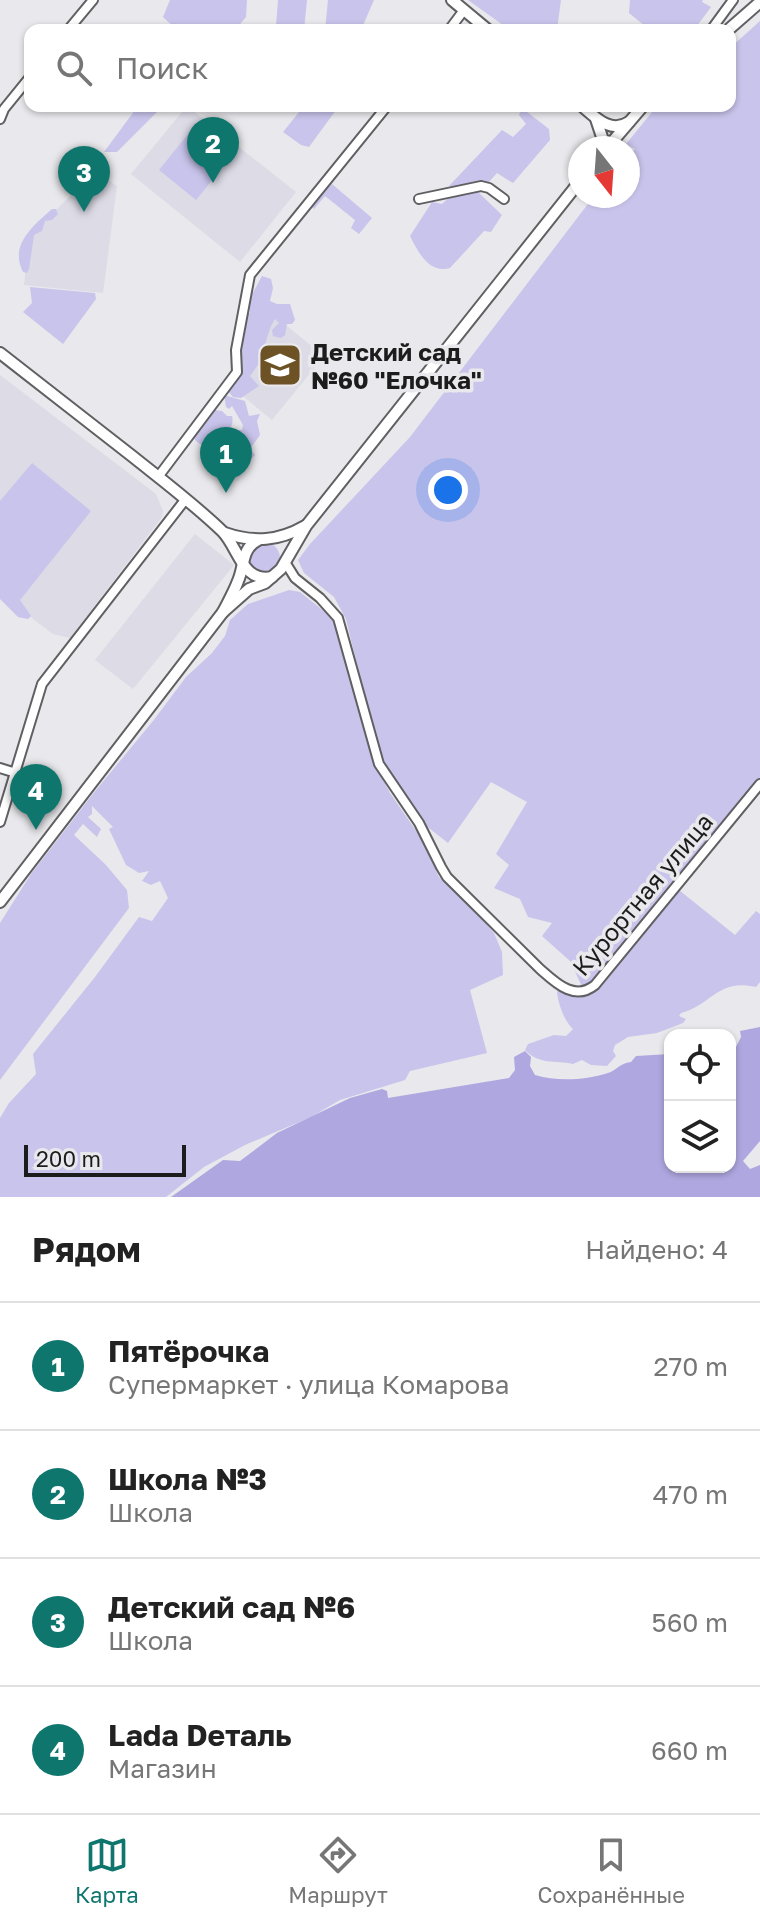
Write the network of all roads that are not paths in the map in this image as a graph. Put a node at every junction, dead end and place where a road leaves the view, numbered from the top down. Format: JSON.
{"nodes":[{"id":1,"x":93,"y":0,"type":"edge"},
{"id":2,"x":452,"y":0,"type":"edge"},
{"id":3,"x":733,"y":0,"type":"edge"},
{"id":4,"x":760,"y":2,"type":"edge"},
{"id":5,"x":464,"y":10,"type":"junction"},
{"id":6,"x":73,"y":24,"type":"edge"},
{"id":7,"x":454,"y":24,"type":"edge"},
{"id":8,"x":481,"y":24,"type":"edge"},
{"id":9,"x":715,"y":24,"type":"edge"},
{"id":10,"x":735,"y":24,"type":"edge"},
{"id":11,"x":24,"y":84,"type":"edge"},
{"id":12,"x":382,"y":112,"type":"edge"},
{"id":13,"x":589,"y":112,"type":"edge"},
{"id":14,"x":638,"y":112,"type":"edge"},
{"id":15,"x":595,"y":117,"type":"junction"},
{"id":16,"x":0,"y":119,"type":"edge"},
{"id":17,"x":629,"y":122,"type":"junction"},
{"id":18,"x":602,"y":136,"type":"edge"},
{"id":19,"x":616,"y":136,"type":"edge"},
{"id":20,"x":568,"y":196,"type":"edge"},
{"id":21,"x":419,"y":199,"type":"dead end"},
{"id":22,"x":504,"y":199,"type":"dead end"},
{"id":23,"x":0,"y":353,"type":"edge"},
{"id":24,"x":158,"y":477,"type":"junction"},
{"id":25,"x":185,"y":500,"type":"junction"},
{"id":26,"x":306,"y":526,"type":"junction"},
{"id":27,"x":223,"y":532,"type":"junction"},
{"id":28,"x":271,"y":539,"type":"junction"},
{"id":29,"x":258,"y":540,"type":"junction"},
{"id":30,"x":285,"y":562,"type":"junction"},
{"id":31,"x":243,"y":565,"type":"junction"},
{"id":32,"x":274,"y":577,"type":"junction"},
{"id":33,"x":295,"y":578,"type":"junction"},
{"id":34,"x":223,"y":612,"type":"junction"},
{"id":35,"x":0,"y":768,"type":"edge"},
{"id":36,"x":16,"y":773,"type":"junction"},
{"id":37,"x":760,"y":784,"type":"edge"},
{"id":38,"x":0,"y":822,"type":"edge"},
{"id":39,"x":0,"y":902,"type":"edge"}],
"edges":[{"from":1,"to":6,"type":"street"},
{"from":2,"to":5,"type":"main road"},
{"from":3,"to":9,"type":"street"},
{"from":4,"to":10,"type":"main road"},
{"from":5,"to":7,"type":"street"},
{"from":5,"to":8,"type":"main road"},
{"from":11,"to":16,"type":"street"},
{"from":12,"to":24,"type":"street"},
{"from":13,"to":15,"type":"main road"},
{"from":14,"to":17,"type":"main road"},
{"from":15,"to":17,"type":"main road"},
{"from":15,"to":18,"type":"main road"},
{"from":17,"to":19,"type":"main road"},
{"from":20,"to":26,"type":"main road"},
{"from":21,"to":22,"type":"street"},
{"from":23,"to":24,"type":"main road"},
{"from":24,"to":25,"type":"main road"},
{"from":25,"to":27,"type":"main road"},
{"from":25,"to":36,"type":"street"},
{"from":26,"to":28,"type":"main road"},
{"from":26,"to":30,"type":"main road"},
{"from":27,"to":29,"type":"main road"},
{"from":27,"to":31,"type":"main road"},
{"from":28,"to":29,"type":"main road"},
{"from":28,"to":30,"type":"main road"},
{"from":29,"to":31,"type":"main road"},
{"from":30,"to":32,"type":"main road"},
{"from":30,"to":33,"type":"street","name":"Курортная улица"},
{"from":31,"to":32,"type":"main road"},
{"from":31,"to":34,"type":"main road"},
{"from":32,"to":33,"type":"street"},
{"from":32,"to":34,"type":"main road"},
{"from":33,"to":37,"type":"street","name":"Курортная улица"},
{"from":34,"to":39,"type":"main road"},
{"from":35,"to":36,"type":"street"},
{"from":36,"to":38,"type":"street"}]}
